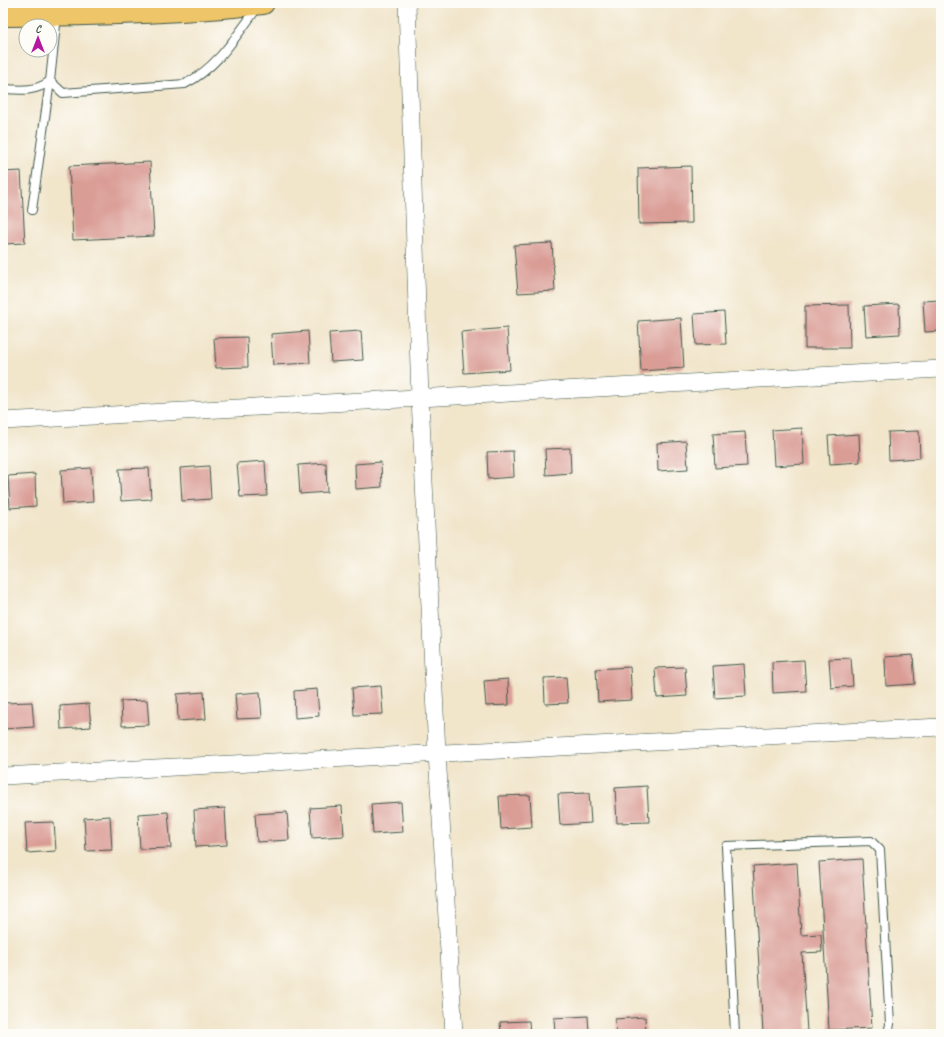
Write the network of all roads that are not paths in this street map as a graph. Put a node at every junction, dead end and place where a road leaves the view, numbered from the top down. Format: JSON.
{"nodes":[{"id":1,"x":262,"y":3,"type":"edge"},
{"id":2,"x":407,"y":3,"type":"edge"},
{"id":3,"x":3,"y":15,"type":"edge"},
{"id":4,"x":57,"y":15,"type":"junction"},
{"id":5,"x":50,"y":81,"type":"junction"},
{"id":6,"x":3,"y":89,"type":"edge"},
{"id":7,"x":32,"y":210,"type":"dead end"},
{"id":8,"x":941,"y":369,"type":"edge"},
{"id":9,"x":420,"y":398,"type":"junction"},
{"id":10,"x":3,"y":421,"type":"edge"},
{"id":11,"x":941,"y":727,"type":"edge"},
{"id":12,"x":437,"y":753,"type":"junction"},
{"id":13,"x":3,"y":776,"type":"edge"},
{"id":14,"x":454,"y":1034,"type":"edge"},
{"id":15,"x":735,"y":1034,"type":"edge"},
{"id":16,"x":888,"y":1034,"type":"edge"}],
"edges":[{"from":1,"to":4,"type":"highway"},
{"from":1,"to":5,"type":"lane"},
{"from":2,"to":9,"type":"street"},
{"from":3,"to":4,"type":"highway"},
{"from":4,"to":5,"type":"lane"},
{"from":5,"to":6,"type":"lane"},
{"from":5,"to":7,"type":"lane"},
{"from":8,"to":9,"type":"street"},
{"from":9,"to":10,"type":"street"},
{"from":9,"to":12,"type":"street"},
{"from":11,"to":12,"type":"street"},
{"from":12,"to":13,"type":"street"},
{"from":12,"to":14,"type":"street"},
{"from":15,"to":16,"type":"lane"}]}
